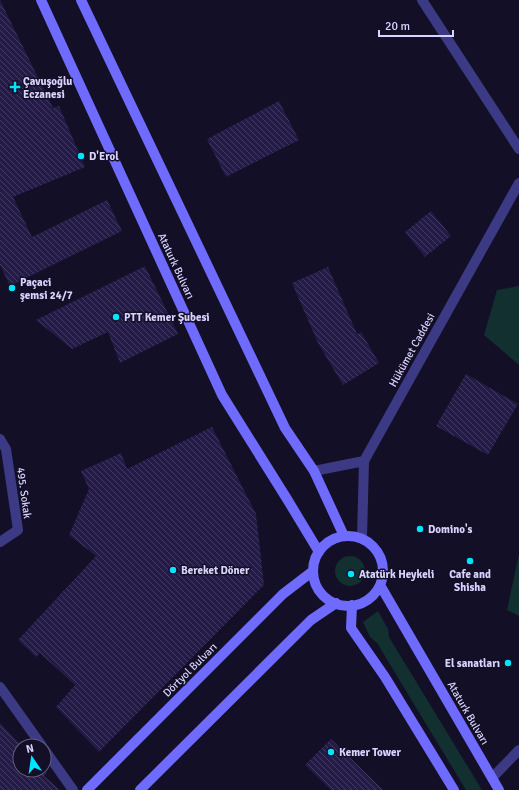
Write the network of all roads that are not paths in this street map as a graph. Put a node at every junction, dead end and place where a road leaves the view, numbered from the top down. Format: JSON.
{"nodes":[{"id":1,"x":41,"y":0,"type":"edge"},
{"id":2,"x":81,"y":0,"type":"edge"},
{"id":3,"x":422,"y":0,"type":"edge"},
{"id":4,"x":519,"y":149,"type":"edge"},
{"id":5,"x":519,"y":183,"type":"edge"},
{"id":6,"x":0,"y":439,"type":"edge"},
{"id":7,"x":364,"y":461,"type":"junction"},
{"id":8,"x":314,"y":471,"type":"junction"},
{"id":9,"x":344,"y":536,"type":"junction"},
{"id":10,"x":362,"y":538,"type":"junction"},
{"id":11,"x":0,"y":542,"type":"edge"},
{"id":12,"x":319,"y":552,"type":"junction"},
{"id":13,"x":313,"y":571,"type":"junction"},
{"id":14,"x":380,"y":585,"type":"junction"},
{"id":15,"x":336,"y":603,"type":"junction"},
{"id":16,"x":352,"y":605,"type":"junction"},
{"id":17,"x":0,"y":687,"type":"edge"},
{"id":18,"x":36,"y":738,"type":"edge"},
{"id":19,"x":519,"y":750,"type":"edge"},
{"id":20,"x":52,"y":760,"type":"edge"},
{"id":21,"x":492,"y":778,"type":"junction"},
{"id":22,"x":73,"y":790,"type":"edge"},
{"id":23,"x":87,"y":790,"type":"edge"},
{"id":24,"x":140,"y":790,"type":"edge"},
{"id":25,"x":454,"y":790,"type":"edge"},
{"id":26,"x":499,"y":790,"type":"edge"}],
"edges":[{"from":1,"to":12,"type":"main road","name":"Ataturk Bulvarı"},
{"from":2,"to":8,"type":"main road"},
{"from":3,"to":4,"type":"street"},
{"from":5,"to":7,"type":"street","name":"Hükümet Caddesi"},
{"from":6,"to":11,"type":"street","name":"495. Sokak"},
{"from":7,"to":8,"type":"street"},
{"from":7,"to":10,"type":"street","name":"Hükümet Caddesi"},
{"from":8,"to":9,"type":"main road"},
{"from":9,"to":10,"type":"main road"},
{"from":9,"to":12,"type":"main road"},
{"from":10,"to":14,"type":"main road"},
{"from":12,"to":13,"type":"main road"},
{"from":13,"to":15,"type":"main road"},
{"from":13,"to":23,"type":"main road","name":"Dörtyol Bulvarı"},
{"from":14,"to":16,"type":"main road"},
{"from":14,"to":21,"type":"main road","name":"Ataturk Bulvarı"},
{"from":15,"to":16,"type":"main road"},
{"from":15,"to":24,"type":"main road"},
{"from":16,"to":25,"type":"main road"},
{"from":17,"to":18,"type":"street"},
{"from":19,"to":21,"type":"street"},
{"from":20,"to":22,"type":"street"},
{"from":21,"to":26,"type":"main road","name":"Ataturk Bulvarı"}]}
